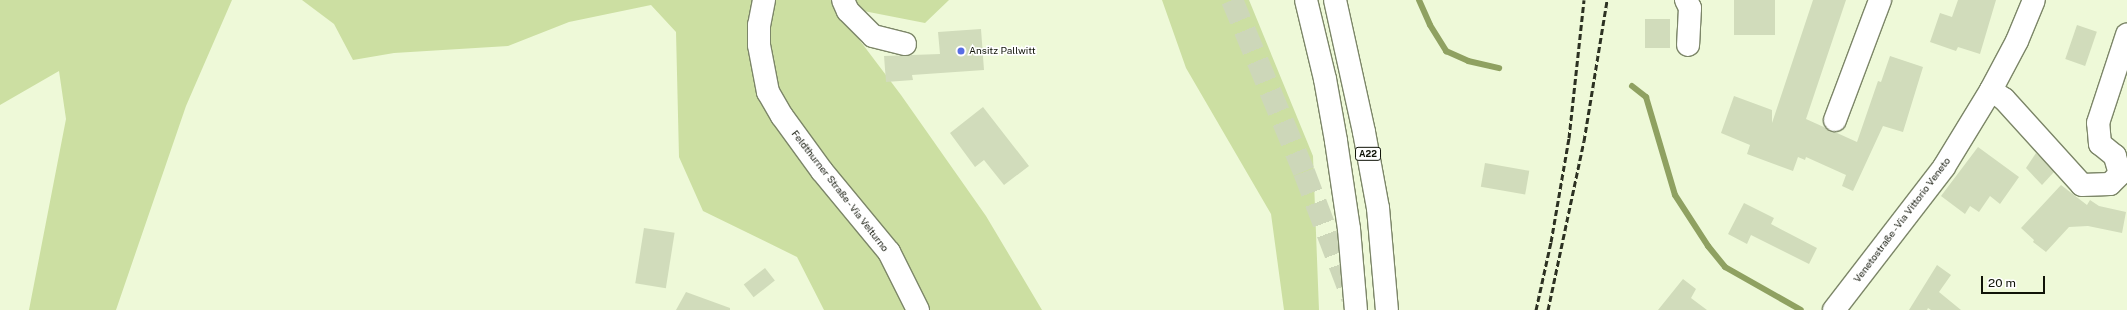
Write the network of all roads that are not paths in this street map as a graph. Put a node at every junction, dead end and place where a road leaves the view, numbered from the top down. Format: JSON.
{"nodes":[{"id":1,"x":764,"y":0,"type":"edge"},
{"id":2,"x":843,"y":0,"type":"edge"},
{"id":3,"x":1306,"y":0,"type":"edge"},
{"id":4,"x":1334,"y":0,"type":"edge"},
{"id":5,"x":1686,"y":0,"type":"edge"},
{"id":6,"x":1880,"y":0,"type":"edge"},
{"id":7,"x":2034,"y":0,"type":"edge"},
{"id":8,"x":2127,"y":35,"type":"edge"},
{"id":9,"x":905,"y":44,"type":"dead end"},
{"id":10,"x":1688,"y":45,"type":"dead end"},
{"id":11,"x":1992,"y":90,"type":"junction"},
{"id":12,"x":1835,"y":120,"type":"dead end"},
{"id":13,"x":1839,"y":303,"type":"edge"},
{"id":14,"x":918,"y":310,"type":"edge"},
{"id":15,"x":1356,"y":310,"type":"edge"},
{"id":16,"x":1387,"y":310,"type":"edge"}],
"edges":[{"from":1,"to":14,"type":"main road","name":"Feldthurner Straße - Via Velturno"},
{"from":2,"to":9,"type":"main road"},
{"from":3,"to":15,"type":"main road"},
{"from":4,"to":16,"type":"main road","number":"A22"},
{"from":5,"to":10,"type":"main road"},
{"from":6,"to":12,"type":"main road"},
{"from":7,"to":11,"type":"main road","name":"Venetostraße - Via Vittorio Veneto"},
{"from":8,"to":11,"type":"main road"},
{"from":11,"to":13,"type":"main road","name":"Venetostraße - Via Vittorio Veneto"}]}
